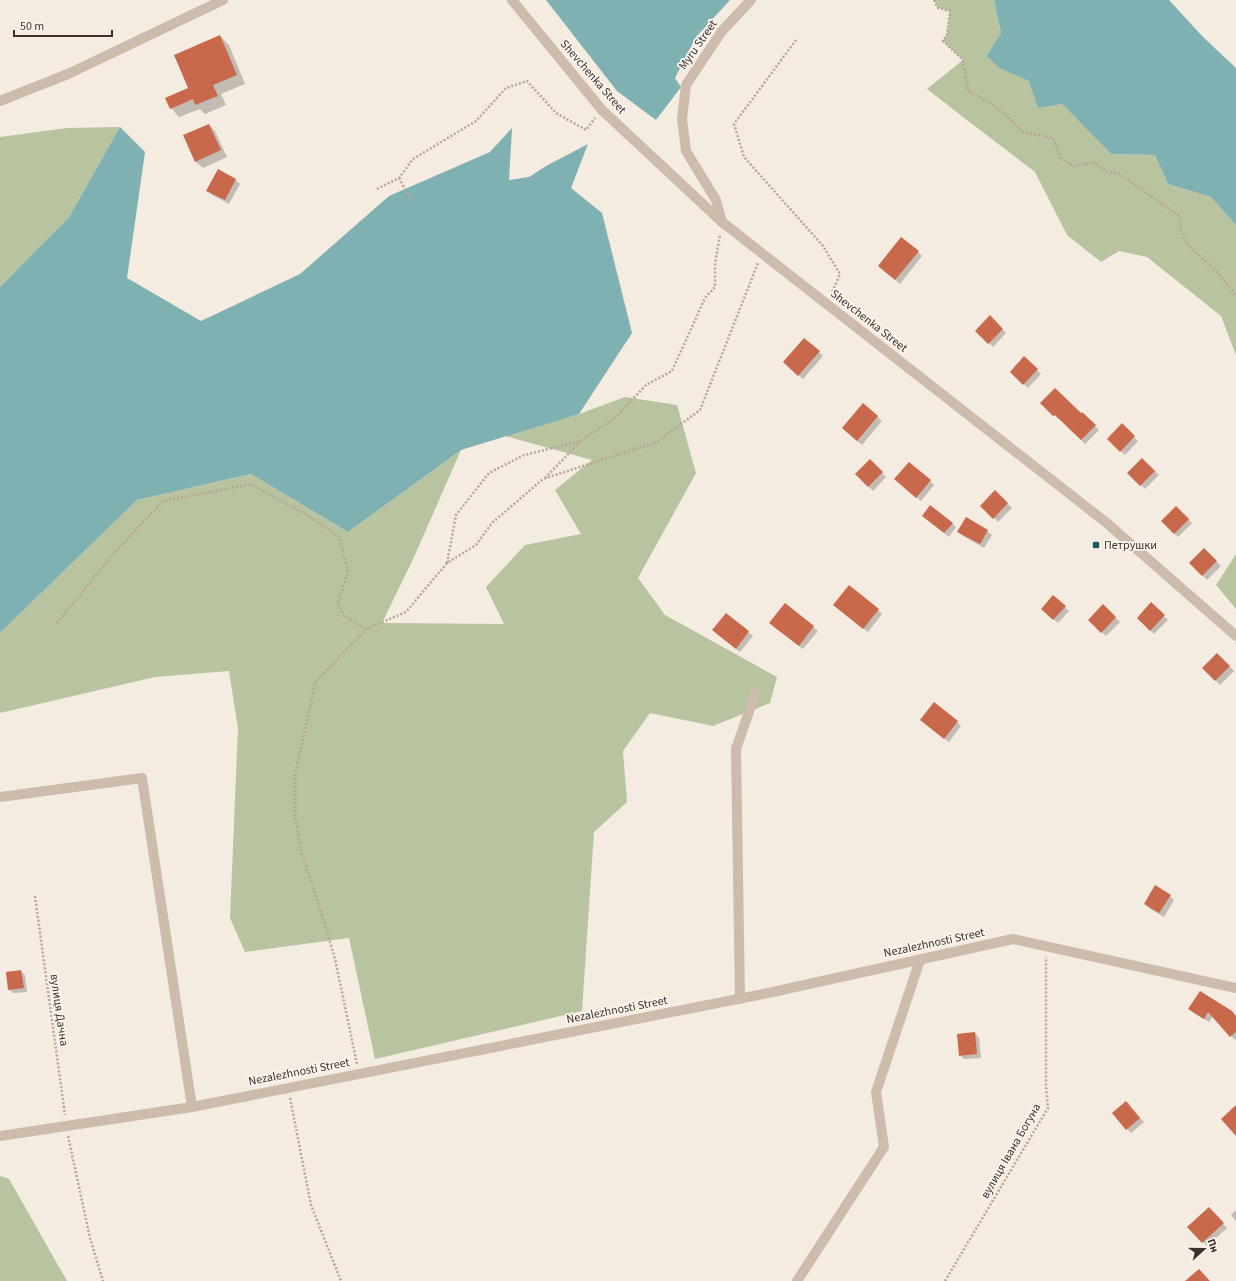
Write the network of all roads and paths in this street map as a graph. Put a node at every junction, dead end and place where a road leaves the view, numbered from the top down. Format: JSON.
{"nodes":[{"id":1,"x":223,"y":0,"type":"edge"},
{"id":2,"x":512,"y":0,"type":"edge"},
{"id":3,"x":751,"y":0,"type":"edge"},
{"id":4,"x":934,"y":0,"type":"edge"},
{"id":5,"x":796,"y":40,"type":"dead end"},
{"id":6,"x":0,"y":101,"type":"edge"},
{"id":7,"x":602,"y":110,"type":"junction"},
{"id":8,"x":399,"y":178,"type":"junction"},
{"id":9,"x":377,"y":189,"type":"dead end"},
{"id":10,"x":412,"y":202,"type":"dead end"},
{"id":11,"x":722,"y":222,"type":"junction"},
{"id":12,"x":762,"y":254,"type":"junction"},
{"id":13,"x":1236,"y":296,"type":"edge"},
{"id":14,"x":827,"y":304,"type":"junction"},
{"id":15,"x":582,"y":440,"type":"junction"},
{"id":16,"x":543,"y":479,"type":"junction"},
{"id":17,"x":447,"y":563,"type":"junction"},
{"id":18,"x":57,"y":623,"type":"dead end"},
{"id":19,"x":366,"y":629,"type":"junction"},
{"id":20,"x":1236,"y":636,"type":"edge"},
{"id":21,"x":756,"y":691,"type":"dead end"},
{"id":22,"x":0,"y":797,"type":"edge"},
{"id":23,"x":34,"y":896,"type":"dead end"},
{"id":24,"x":1046,"y":947,"type":"junction"},
{"id":25,"x":920,"y":960,"type":"junction"},
{"id":26,"x":1236,"y":988,"type":"edge"},
{"id":27,"x":740,"y":999,"type":"junction"},
{"id":28,"x":359,"y":1074,"type":"junction"},
{"id":29,"x":288,"y":1088,"type":"junction"},
{"id":30,"x":192,"y":1107,"type":"junction"},
{"id":31,"x":66,"y":1126,"type":"junction"},
{"id":32,"x":0,"y":1136,"type":"edge"},
{"id":33,"x":103,"y":1281,"type":"edge"},
{"id":34,"x":341,"y":1281,"type":"edge"},
{"id":35,"x":797,"y":1281,"type":"edge"},
{"id":36,"x":945,"y":1281,"type":"edge"}],
"edges":[{"from":1,"to":6,"type":"street"},
{"from":2,"to":7,"type":"street","name":"Shevchenka Street"},
{"from":3,"to":11,"type":"street","name":"Myru Street"},
{"from":4,"to":13,"type":"path"},
{"from":5,"to":14,"type":"path"},
{"from":7,"to":8,"type":"path"},
{"from":7,"to":11,"type":"street","name":"Shevchenka Street"},
{"from":8,"to":9,"type":"path"},
{"from":8,"to":10,"type":"path"},
{"from":11,"to":12,"type":"street","name":"Shevchenka Street"},
{"from":11,"to":15,"type":"path"},
{"from":12,"to":14,"type":"street","name":"Shevchenka Street"},
{"from":12,"to":16,"type":"path"},
{"from":14,"to":20,"type":"street","name":"Shevchenka Street"},
{"from":15,"to":16,"type":"path"},
{"from":15,"to":17,"type":"path"},
{"from":16,"to":17,"type":"path"},
{"from":17,"to":19,"type":"path"},
{"from":18,"to":19,"type":"path"},
{"from":19,"to":28,"type":"path"},
{"from":21,"to":27,"type":"street"},
{"from":22,"to":30,"type":"street"},
{"from":23,"to":31,"type":"path","name":"вулиця Дачна"},
{"from":24,"to":25,"type":"street","name":"Nezalezhnosti Street"},
{"from":24,"to":26,"type":"street","name":"Nezalezhnosti Street"},
{"from":24,"to":36,"type":"path","name":"вулиця Івана Богуна"},
{"from":25,"to":27,"type":"street","name":"Nezalezhnosti Street"},
{"from":25,"to":35,"type":"street"},
{"from":27,"to":28,"type":"street","name":"Nezalezhnosti Street"},
{"from":28,"to":29,"type":"street","name":"Nezalezhnosti Street"},
{"from":29,"to":30,"type":"street","name":"Nezalezhnosti Street"},
{"from":29,"to":34,"type":"path"},
{"from":30,"to":31,"type":"street","name":"Nezalezhnosti Street"},
{"from":31,"to":32,"type":"street","name":"Nezalezhnosti Street"},
{"from":31,"to":33,"type":"path","name":"вулиця Дачна"}]}
